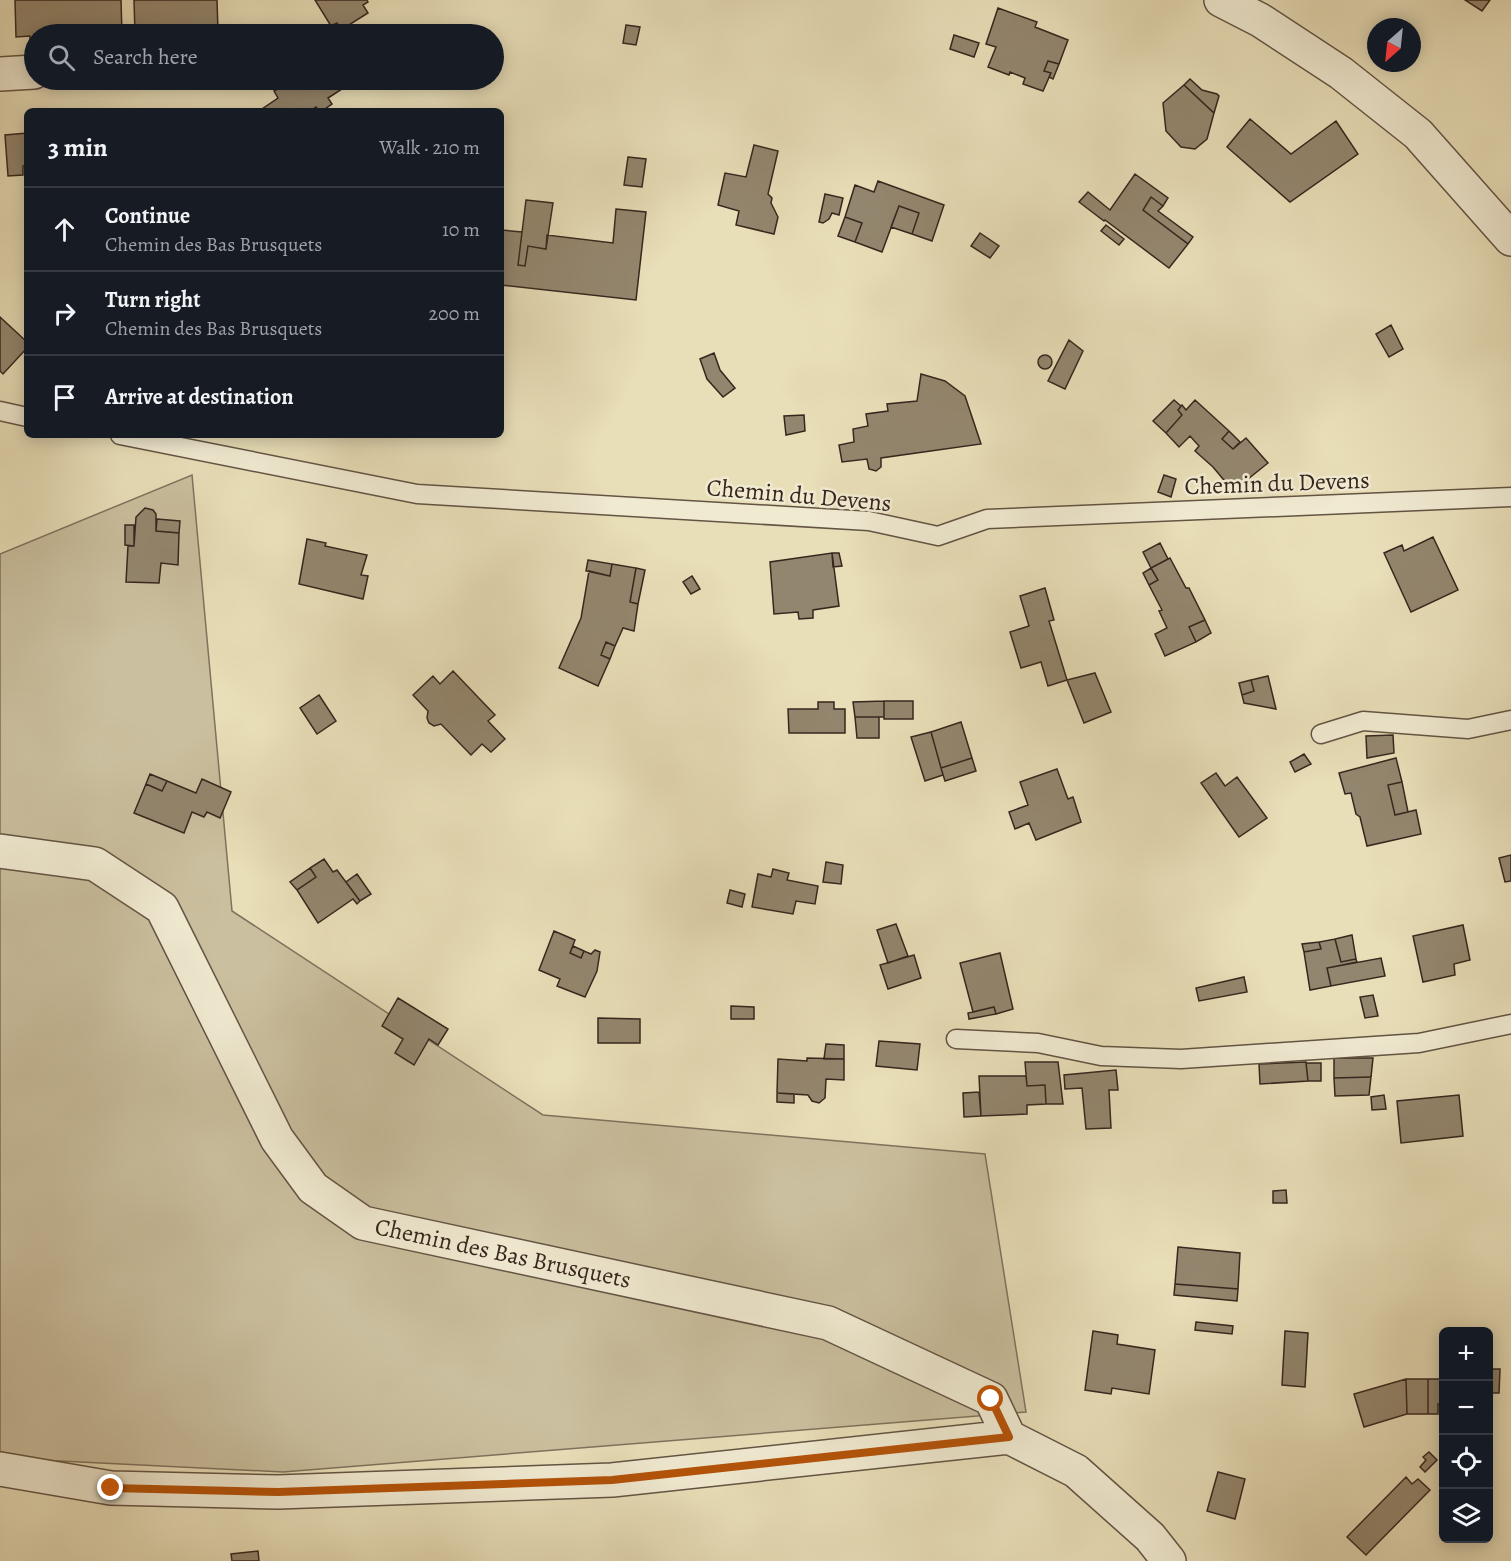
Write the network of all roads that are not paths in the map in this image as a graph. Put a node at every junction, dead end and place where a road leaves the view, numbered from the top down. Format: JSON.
{"nodes":[{"id":1,"x":1221,"y":0,"type":"edge"},
{"id":2,"x":24,"y":73,"type":"edge"},
{"id":3,"x":0,"y":74,"type":"edge"},
{"id":4,"x":1511,"y":238,"type":"edge"},
{"id":5,"x":0,"y":411,"type":"edge"},
{"id":6,"x":24,"y":416,"type":"edge"},
{"id":7,"x":135,"y":438,"type":"edge"},
{"id":8,"x":1511,"y":497,"type":"edge"},
{"id":9,"x":1511,"y":720,"type":"edge"},
{"id":10,"x":1321,"y":734,"type":"dead end"},
{"id":11,"x":0,"y":851,"type":"edge"},
{"id":12,"x":1511,"y":1024,"type":"edge"},
{"id":13,"x":956,"y":1039,"type":"dead end"},
{"id":14,"x":1009,"y":1437,"type":"junction"},
{"id":15,"x":0,"y":1469,"type":"edge"},
{"id":16,"x":1169,"y":1561,"type":"edge"}],
"edges":[{"from":1,"to":4,"type":"street"},
{"from":2,"to":3,"type":"street"},
{"from":5,"to":6,"type":"lane"},
{"from":7,"to":8,"type":"lane","name":"Chemin du Devens"},
{"from":9,"to":10,"type":"lane"},
{"from":11,"to":14,"type":"street","name":"Chemin des Bas Brusquets"},
{"from":12,"to":13,"type":"lane"},
{"from":14,"to":15,"type":"street"},
{"from":14,"to":16,"type":"street"}]}
